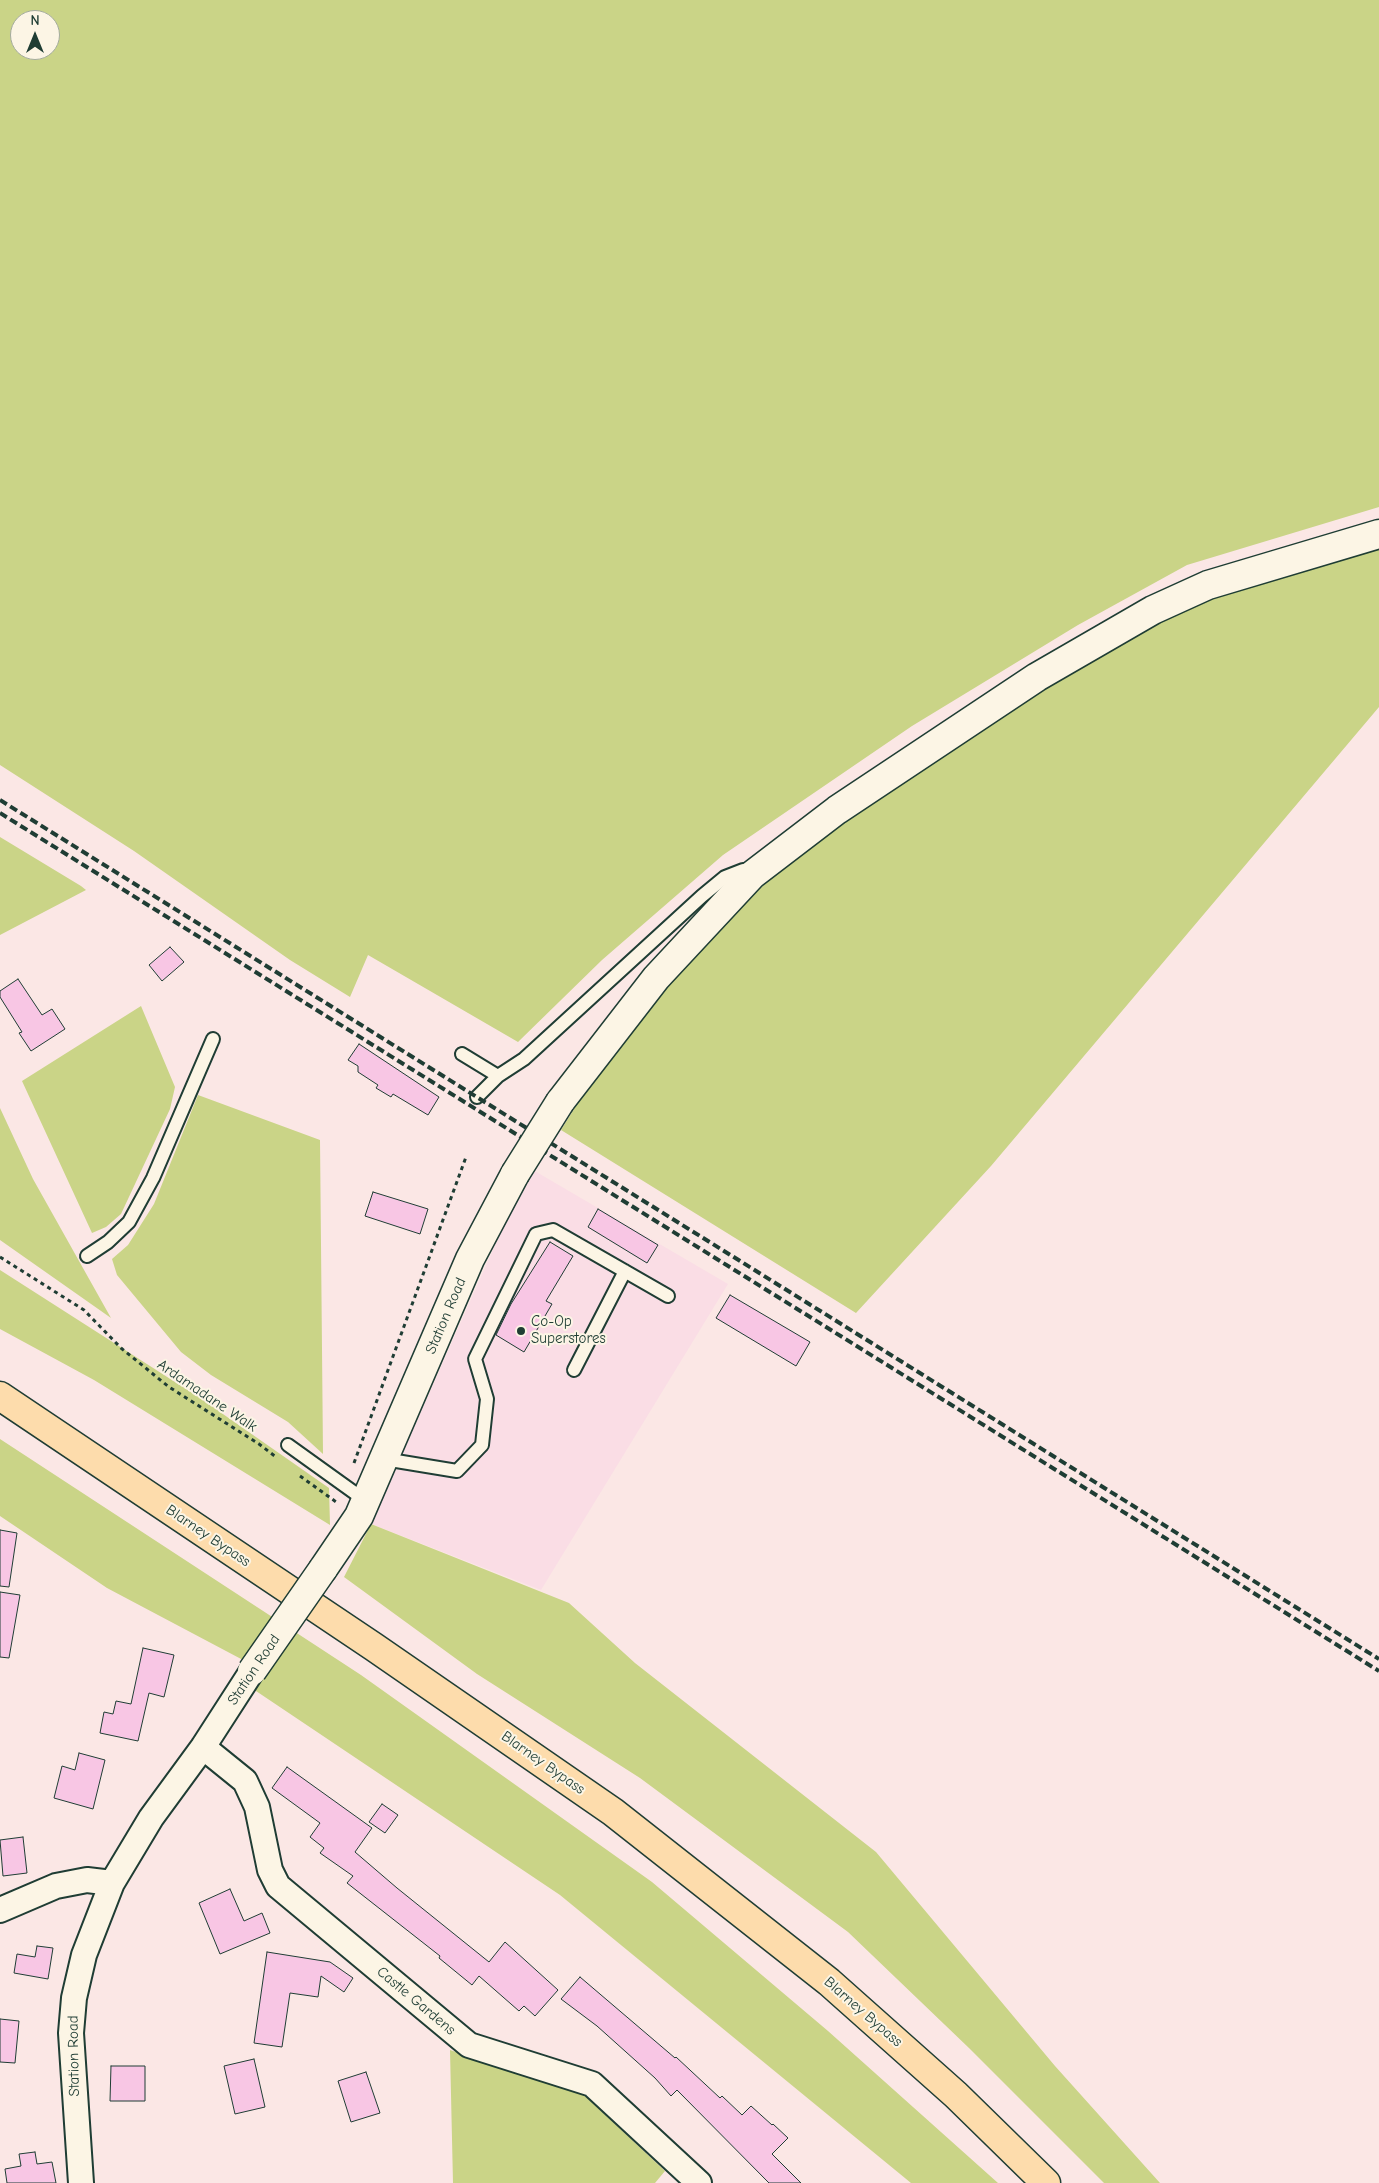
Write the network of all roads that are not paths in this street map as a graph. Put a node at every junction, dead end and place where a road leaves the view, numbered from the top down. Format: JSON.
{"nodes":[{"id":1,"x":1379,"y":534,"type":"edge"},
{"id":2,"x":752,"y":876,"type":"junction"},
{"id":3,"x":213,"y":1039,"type":"dead end"},
{"id":4,"x":462,"y":1054,"type":"dead end"},
{"id":5,"x":498,"y":1076,"type":"junction"},
{"id":6,"x":477,"y":1097,"type":"dead end"},
{"id":7,"x":87,"y":1256,"type":"dead end"},
{"id":8,"x":625,"y":1271,"type":"junction"},
{"id":9,"x":668,"y":1296,"type":"dead end"},
{"id":10,"x":574,"y":1370,"type":"dead end"},
{"id":11,"x":0,"y":1396,"type":"edge"},
{"id":12,"x":288,"y":1445,"type":"dead end"},
{"id":13,"x":384,"y":1459,"type":"junction"},
{"id":14,"x":356,"y":1494,"type":"junction"},
{"id":15,"x":252,"y":1672,"type":"joint"},
{"id":16,"x":203,"y":1748,"type":"junction"},
{"id":17,"x":112,"y":1883,"type":"junction"},
{"id":18,"x":0,"y":1910,"type":"edge"},
{"id":19,"x":81,"y":2183,"type":"edge"},
{"id":20,"x":699,"y":2183,"type":"edge"},
{"id":21,"x":1046,"y":2183,"type":"edge"}],
"edges":[{"from":1,"to":2,"type":"street","name":"Station Road"},
{"from":2,"to":5,"type":"lane"},
{"from":2,"to":13,"type":"street","name":"Station Road","bridge":true},
{"from":3,"to":7,"type":"lane"},
{"from":4,"to":5,"type":"lane"},
{"from":5,"to":6,"type":"lane"},
{"from":8,"to":9,"type":"lane"},
{"from":8,"to":10,"type":"lane"},
{"from":8,"to":13,"type":"lane"},
{"from":11,"to":21,"type":"highway","name":"Blarney Bypass"},
{"from":12,"to":14,"type":"lane"},
{"from":13,"to":14,"type":"street","name":"Station Road"},
{"from":14,"to":15,"type":"street","name":"Station Road","bridge":true},
{"from":15,"to":16,"type":"street","name":"Station Road"},
{"from":16,"to":17,"type":"street","name":"Station Road"},
{"from":16,"to":20,"type":"street","name":"Castle Gardens"},
{"from":17,"to":18,"type":"street"},
{"from":17,"to":19,"type":"street","name":"Station Road"}]}
